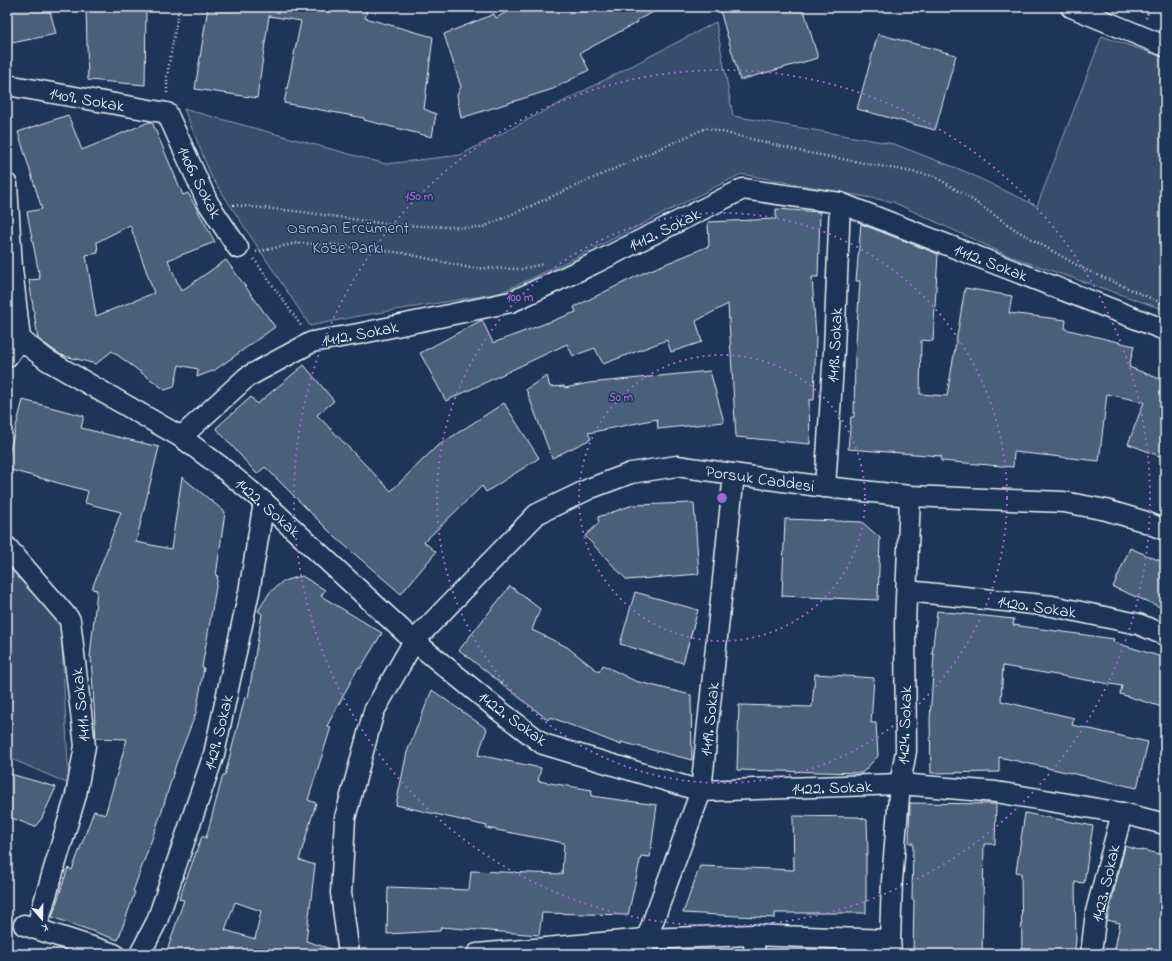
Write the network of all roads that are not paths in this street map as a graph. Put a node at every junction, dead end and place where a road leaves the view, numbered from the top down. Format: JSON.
{"nodes":[{"id":1,"x":1071,"y":7,"type":"edge"},
{"id":2,"x":1165,"y":46,"type":"edge"},
{"id":3,"x":7,"y":85,"type":"edge"},
{"id":4,"x":167,"y":113,"type":"joint"},
{"id":5,"x":7,"y":184,"type":"edge"},
{"id":6,"x":840,"y":203,"type":"junction"},
{"id":7,"x":238,"y":248,"type":"dead end"},
{"id":8,"x":1165,"y":330,"type":"edge"},
{"id":9,"x":20,"y":339,"type":"junction"},
{"id":10,"x":7,"y":357,"type":"edge"},
{"id":11,"x":181,"y":437,"type":"junction"},
{"id":12,"x":734,"y":474,"type":"junction"},
{"id":13,"x":825,"y":487,"type":"junction"},
{"id":14,"x":910,"y":496,"type":"junction"},
{"id":15,"x":264,"y":502,"type":"junction"},
{"id":16,"x":1165,"y":530,"type":"edge"},
{"id":17,"x":7,"y":547,"type":"edge"},
{"id":18,"x":907,"y":591,"type":"junction"},
{"id":19,"x":1165,"y":635,"type":"edge"},
{"id":20,"x":414,"y":641,"type":"junction"},
{"id":21,"x":900,"y":784,"type":"junction"},
{"id":22,"x":701,"y":791,"type":"junction"},
{"id":23,"x":1122,"y":814,"type":"junction"},
{"id":24,"x":1165,"y":824,"type":"edge"},
{"id":25,"x":754,"y":945,"type":"edge"},
{"id":26,"x":643,"y":946,"type":"edge"},
{"id":27,"x":890,"y":947,"type":"edge"},
{"id":28,"x":114,"y":954,"type":"edge"},
{"id":29,"x":140,"y":954,"type":"edge"},
{"id":30,"x":349,"y":954,"type":"edge"},
{"id":31,"x":477,"y":954,"type":"edge"},
{"id":32,"x":1091,"y":954,"type":"edge"}],
"edges":[{"from":1,"to":2,"type":"street"},
{"from":3,"to":4,"type":"street","name":"1409. Sokak"},
{"from":4,"to":7,"type":"street","name":"1406. Sokak"},
{"from":5,"to":9,"type":"street"},
{"from":6,"to":8,"type":"street","name":"1412. Sokak"},
{"from":6,"to":11,"type":"street","name":"1412. Sokak"},
{"from":6,"to":13,"type":"street","name":"1418. Sokak"},
{"from":9,"to":10,"type":"street"},
{"from":9,"to":11,"type":"street","name":"1422. Sokak"},
{"from":11,"to":15,"type":"street","name":"1422. Sokak"},
{"from":12,"to":13,"type":"street","name":"Porsuk Caddesi"},
{"from":12,"to":20,"type":"street","name":"Porsuk Caddesi"},
{"from":12,"to":22,"type":"street","name":"1419. Sokak"},
{"from":13,"to":14,"type":"street","name":"Porsuk Caddesi"},
{"from":14,"to":16,"type":"street","name":"Porsuk Caddesi"},
{"from":14,"to":18,"type":"street","name":"1424. Sokak"},
{"from":15,"to":20,"type":"street","name":"1422. Sokak"},
{"from":15,"to":29,"type":"street","name":"1429. Sokak"},
{"from":17,"to":28,"type":"street","name":"1411. Sokak"},
{"from":18,"to":19,"type":"street","name":"1420. Sokak"},
{"from":18,"to":21,"type":"street","name":"1424. Sokak"},
{"from":20,"to":22,"type":"street","name":"1422. Sokak"},
{"from":20,"to":30,"type":"street","name":"Porsuk Caddesi"},
{"from":21,"to":22,"type":"street","name":"1422. Sokak"},
{"from":21,"to":23,"type":"street","name":"1422. Sokak"},
{"from":21,"to":27,"type":"street","name":"1424. Sokak"},
{"from":22,"to":26,"type":"street","name":"1419. Sokak"},
{"from":23,"to":24,"type":"street","name":"1422. Sokak"},
{"from":23,"to":32,"type":"street","name":"1423. Sokak"},
{"from":25,"to":26,"type":"street"},
{"from":25,"to":27,"type":"street"},
{"from":26,"to":31,"type":"street"}]}
